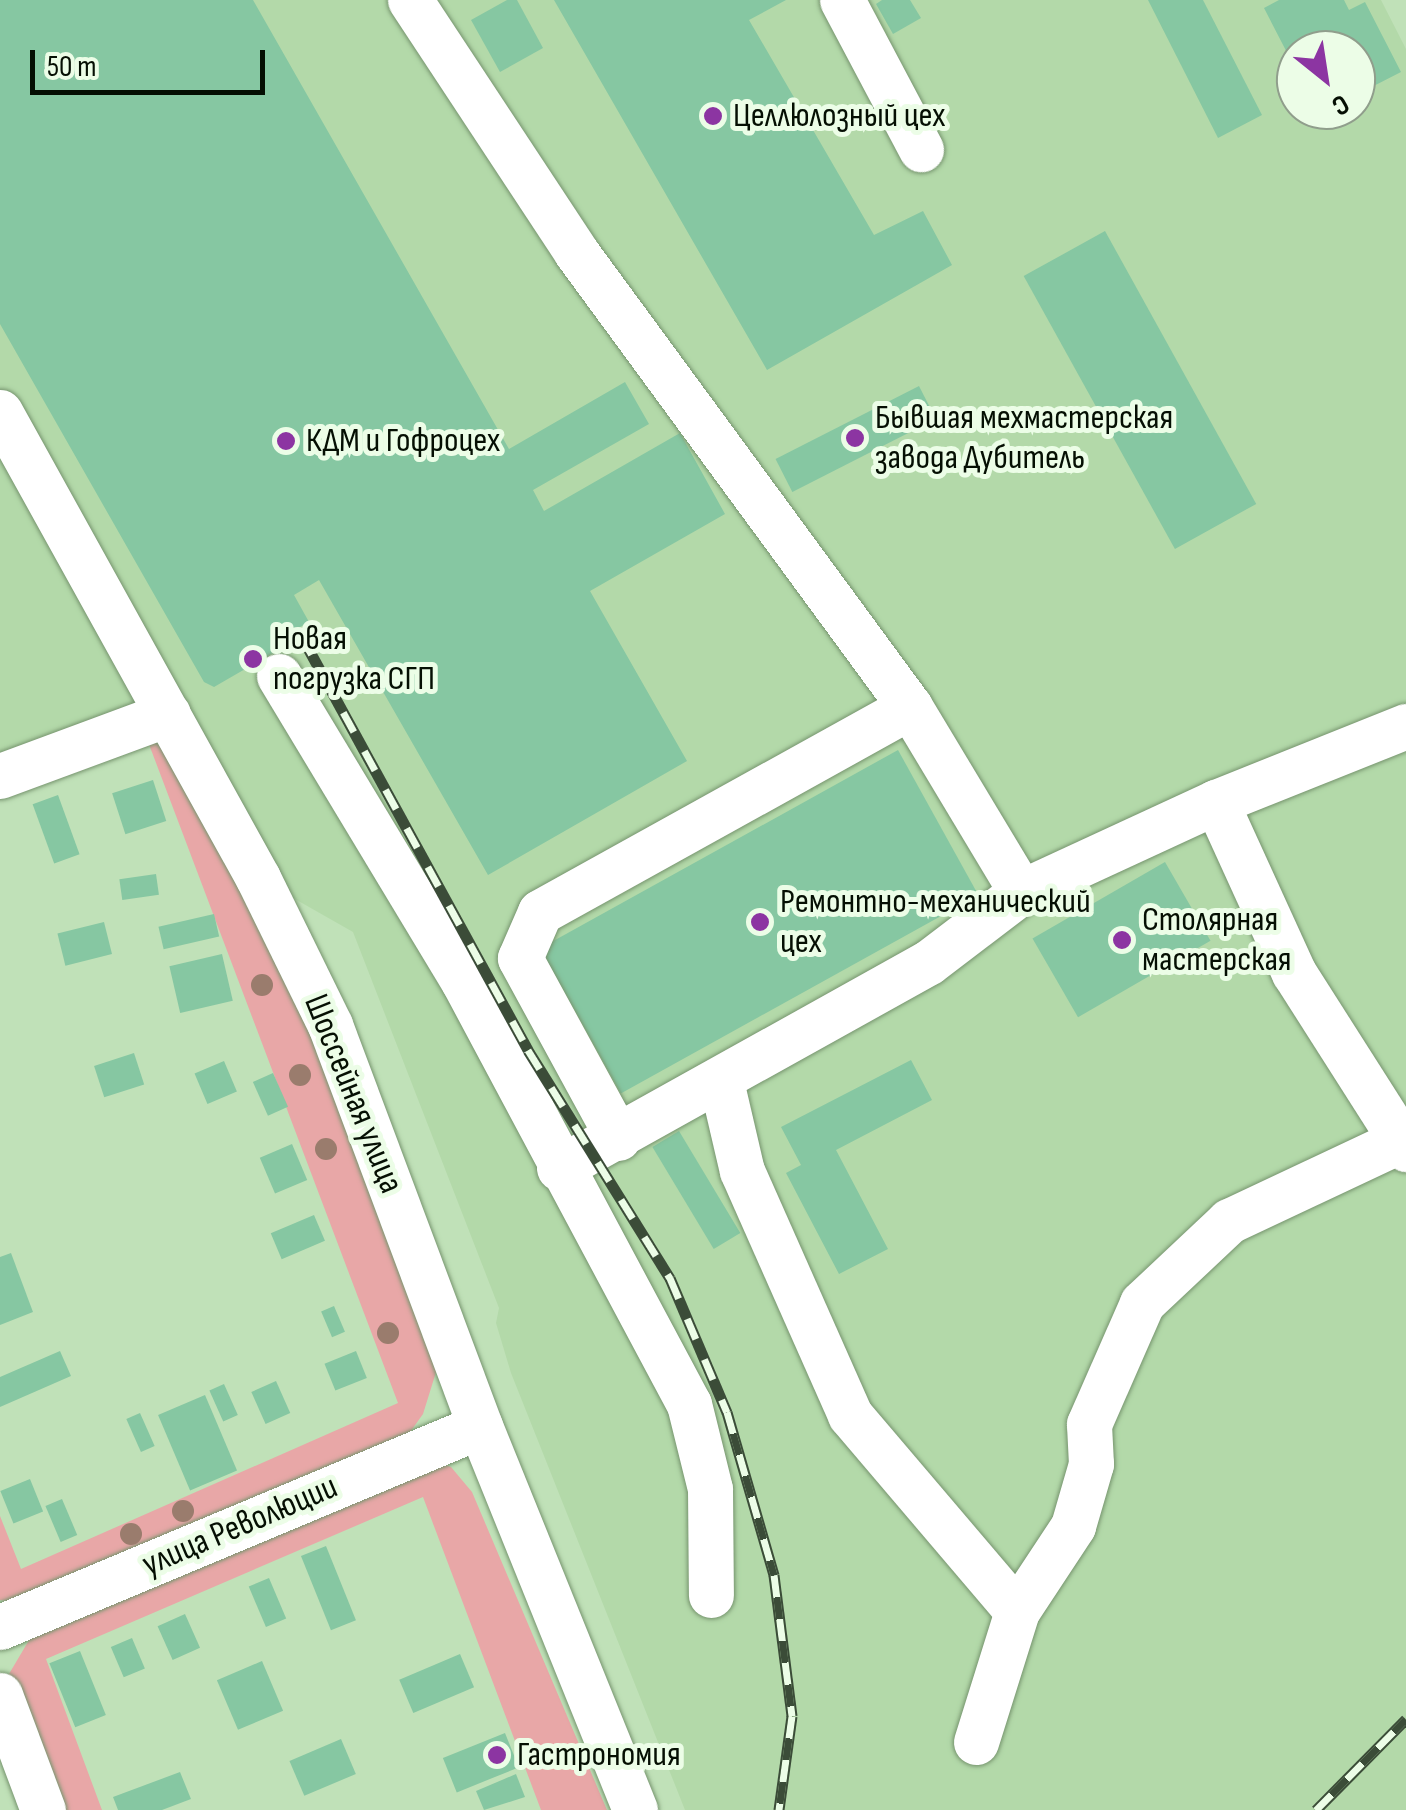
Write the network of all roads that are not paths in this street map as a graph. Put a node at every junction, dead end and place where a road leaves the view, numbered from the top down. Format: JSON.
{"nodes":[{"id":1,"x":410,"y":0,"type":"edge"},
{"id":2,"x":842,"y":0,"type":"edge"},
{"id":3,"x":922,"y":149,"type":"dead end"},
{"id":4,"x":0,"y":412,"type":"edge"},
{"id":5,"x":279,"y":676,"type":"dead end"},
{"id":6,"x":910,"y":707,"type":"junction"},
{"id":7,"x":168,"y":714,"type":"junction"},
{"id":8,"x":1406,"y":726,"type":"edge"},
{"id":9,"x":0,"y":776,"type":"edge"},
{"id":10,"x":1216,"y":802,"type":"junction"},
{"id":11,"x":1020,"y":892,"type":"junction"},
{"id":12,"x":721,"y":1082,"type":"junction"},
{"id":13,"x":618,"y":1138,"type":"junction"},
{"id":14,"x":1404,"y":1145,"type":"edge"},
{"id":15,"x":559,"y":1168,"type":"junction"},
{"id":16,"x":480,"y":1426,"type":"junction"},
{"id":17,"x":711,"y":1595,"type":"dead end"},
{"id":18,"x":1017,"y":1612,"type":"junction"},
{"id":19,"x":0,"y":1626,"type":"edge"},
{"id":20,"x":0,"y":1695,"type":"edge"},
{"id":21,"x":976,"y":1742,"type":"dead end"},
{"id":22,"x":43,"y":1810,"type":"edge"},
{"id":23,"x":635,"y":1810,"type":"edge"}],
"edges":[{"from":1,"to":6,"type":"street"},
{"from":2,"to":3,"type":"street"},
{"from":4,"to":7,"type":"street","name":"Шоссейная улица"},
{"from":5,"to":15,"type":"street"},
{"from":6,"to":11,"type":"street"},
{"from":6,"to":13,"type":"street"},
{"from":7,"to":9,"type":"street"},
{"from":7,"to":16,"type":"street","name":"Шоссейная улица"},
{"from":8,"to":10,"type":"street"},
{"from":10,"to":11,"type":"street"},
{"from":10,"to":14,"type":"street"},
{"from":11,"to":12,"type":"street"},
{"from":12,"to":13,"type":"street"},
{"from":12,"to":18,"type":"street"},
{"from":13,"to":15,"type":"street"},
{"from":14,"to":18,"type":"street"},
{"from":15,"to":17,"type":"street"},
{"from":16,"to":19,"type":"street","name":"улица Революции"},
{"from":16,"to":23,"type":"street","name":"Шоссейная улица"},
{"from":18,"to":21,"type":"street"},
{"from":20,"to":22,"type":"street"}]}
